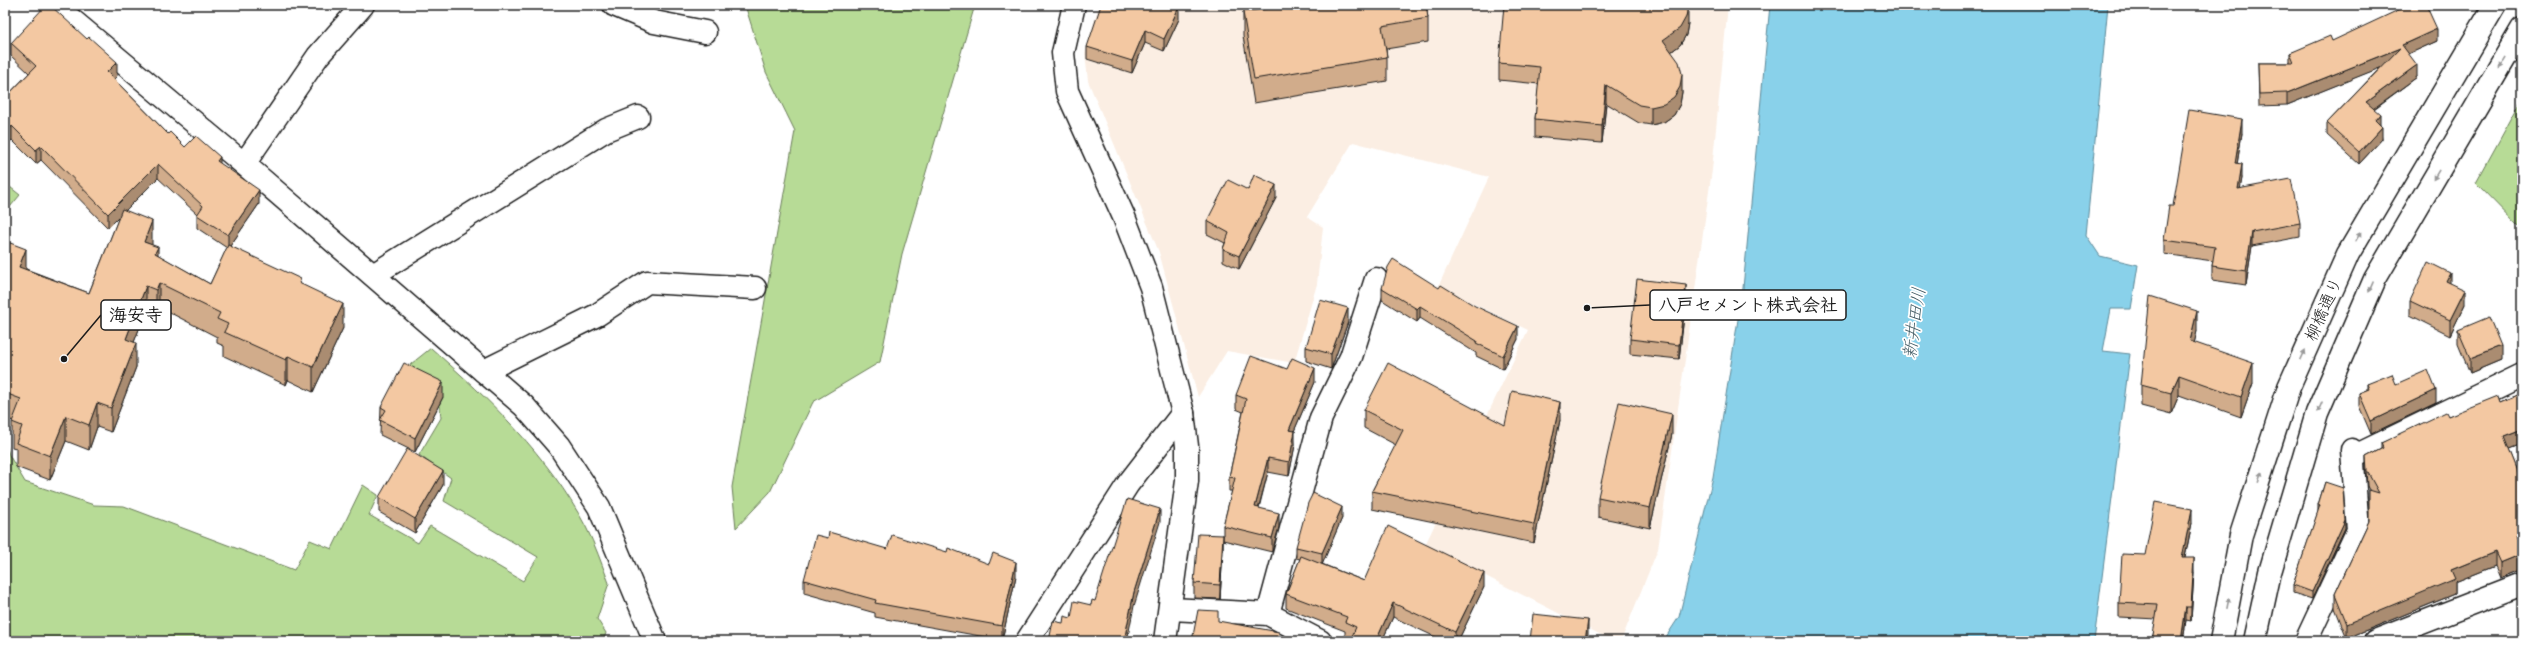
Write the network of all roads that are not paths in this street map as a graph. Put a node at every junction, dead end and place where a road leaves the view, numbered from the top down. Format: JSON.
{"nodes":[{"id":1,"x":54,"y":5,"type":"edge"},
{"id":2,"x":363,"y":5,"type":"edge"},
{"id":3,"x":614,"y":5,"type":"edge"},
{"id":4,"x":1074,"y":5,"type":"edge"},
{"id":5,"x":2495,"y":5,"type":"edge"},
{"id":6,"x":2522,"y":29,"type":"edge"},
{"id":7,"x":705,"y":32,"type":"dead end"},
{"id":8,"x":638,"y":117,"type":"dead end"},
{"id":9,"x":244,"y":164,"type":"junction"},
{"id":10,"x":373,"y":275,"type":"junction"},
{"id":11,"x":1376,"y":278,"type":"dead end"},
{"id":12,"x":755,"y":288,"type":"dead end"},
{"id":13,"x":484,"y":371,"type":"junction"},
{"id":14,"x":2522,"y":375,"type":"edge"},
{"id":15,"x":1183,"y":413,"type":"junction"},
{"id":16,"x":2522,"y":584,"type":"edge"},
{"id":17,"x":1170,"y":609,"type":"junction"},
{"id":18,"x":1268,"y":614,"type":"junction"},
{"id":19,"x":655,"y":641,"type":"edge"},
{"id":20,"x":1027,"y":641,"type":"edge"},
{"id":21,"x":1165,"y":641,"type":"edge"},
{"id":22,"x":1320,"y":641,"type":"edge"},
{"id":23,"x":2221,"y":641,"type":"edge"},
{"id":24,"x":2255,"y":641,"type":"edge"},
{"id":25,"x":2306,"y":641,"type":"edge"},
{"id":26,"x":2375,"y":641,"type":"edge"}],
"edges":[{"from":1,"to":9,"type":"street"},
{"from":2,"to":9,"type":"street"},
{"from":3,"to":7,"type":"street"},
{"from":4,"to":15,"type":"street"},
{"from":23,"to":5,"type":"street","name":"柳橋通り","one_way":true},
{"from":6,"to":24,"type":"street","name":"柳橋通り","one_way":true},
{"from":8,"to":10,"type":"street"},
{"from":9,"to":10,"type":"street"},
{"from":10,"to":13,"type":"street"},
{"from":11,"to":18,"type":"street"},
{"from":12,"to":13,"type":"street"},
{"from":13,"to":19,"type":"street"},
{"from":14,"to":25,"type":"street"},
{"from":15,"to":17,"type":"street"},
{"from":15,"to":20,"type":"street"},
{"from":16,"to":26,"type":"street"},
{"from":17,"to":18,"type":"street"},
{"from":17,"to":21,"type":"street"},
{"from":18,"to":22,"type":"street"}]}
